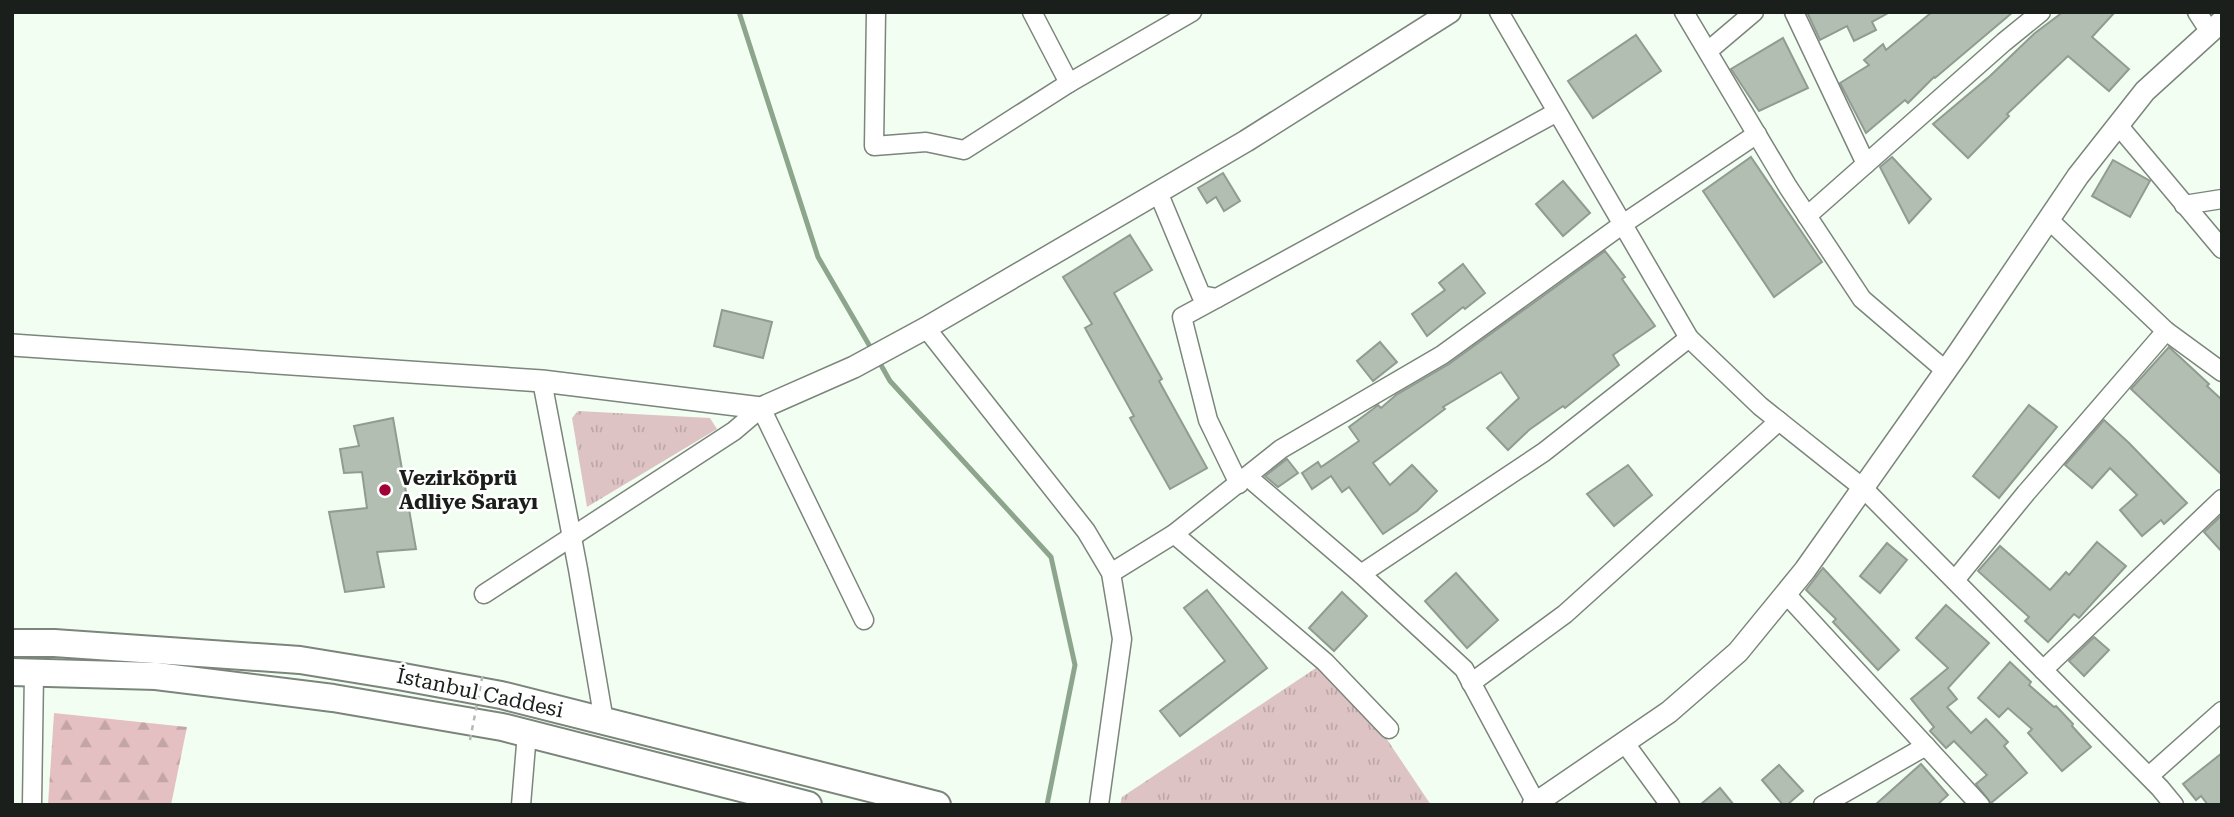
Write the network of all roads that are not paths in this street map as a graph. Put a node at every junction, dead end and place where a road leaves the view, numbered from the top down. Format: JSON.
{"nodes":[{"id":1,"x":876,"y":12,"type":"edge"},
{"id":2,"x":1032,"y":12,"type":"edge"},
{"id":3,"x":1192,"y":12,"type":"edge"},
{"id":4,"x":1450,"y":12,"type":"edge"},
{"id":5,"x":1499,"y":12,"type":"edge"},
{"id":6,"x":1684,"y":12,"type":"edge"},
{"id":7,"x":1754,"y":12,"type":"edge"},
{"id":8,"x":1794,"y":12,"type":"edge"},
{"id":9,"x":2041,"y":12,"type":"edge"},
{"id":10,"x":2197,"y":12,"type":"edge"},
{"id":11,"x":2216,"y":27,"type":"edge"},
{"id":12,"x":1707,"y":51,"type":"junction"},
{"id":13,"x":1069,"y":83,"type":"junction"},
{"id":14,"x":1557,"y":112,"type":"junction"},
{"id":15,"x":2118,"y":125,"type":"junction"},
{"id":16,"x":1756,"y":134,"type":"junction"},
{"id":17,"x":1866,"y":164,"type":"junction"},
{"id":18,"x":1158,"y":192,"type":"junction"},
{"id":19,"x":2222,"y":199,"type":"edge"},
{"id":20,"x":2184,"y":205,"type":"junction"},
{"id":21,"x":1807,"y":216,"type":"junction"},
{"id":22,"x":2048,"y":219,"type":"junction"},
{"id":23,"x":1623,"y":224,"type":"junction"},
{"id":24,"x":2222,"y":249,"type":"edge"},
{"id":25,"x":1217,"y":298,"type":"junction"},
{"id":26,"x":2166,"y":331,"type":"junction"},
{"id":27,"x":918,"y":333,"type":"junction"},
{"id":28,"x":1689,"y":338,"type":"junction"},
{"id":29,"x":12,"y":345,"type":"edge"},
{"id":30,"x":1946,"y":371,"type":"junction"},
{"id":31,"x":2222,"y":372,"type":"edge"},
{"id":32,"x":542,"y":382,"type":"junction"},
{"id":33,"x":761,"y":408,"type":"junction"},
{"id":34,"x":1779,"y":421,"type":"junction"},
{"id":35,"x":1244,"y":481,"type":"junction"},
{"id":36,"x":1863,"y":488,"type":"junction"},
{"id":37,"x":2222,"y":499,"type":"edge"},
{"id":38,"x":1174,"y":534,"type":"junction"},
{"id":39,"x":572,"y":537,"type":"junction"},
{"id":40,"x":1111,"y":572,"type":"junction"},
{"id":41,"x":1361,"y":574,"type":"junction"},
{"id":42,"x":1955,"y":580,"type":"junction"},
{"id":43,"x":484,"y":594,"type":"dead end"},
{"id":44,"x":1786,"y":594,"type":"junction"},
{"id":45,"x":864,"y":620,"type":"dead end"},
{"id":46,"x":12,"y":643,"type":"edge"},
{"id":47,"x":2043,"y":670,"type":"junction"},
{"id":48,"x":23,"y":673,"type":"edge"},
{"id":49,"x":1471,"y":683,"type":"junction"},
{"id":50,"x":2222,"y":711,"type":"edge"},
{"id":51,"x":604,"y":721,"type":"junction"},
{"id":52,"x":1390,"y":729,"type":"dead end"},
{"id":53,"x":527,"y":733,"type":"junction"},
{"id":54,"x":1624,"y":742,"type":"junction"},
{"id":55,"x":1926,"y":746,"type":"junction"},
{"id":56,"x":2149,"y":776,"type":"junction"},
{"id":57,"x":750,"y":797,"type":"edge"},
{"id":58,"x":1534,"y":804,"type":"edge"},
{"id":59,"x":32,"y":805,"type":"edge"},
{"id":60,"x":521,"y":805,"type":"edge"},
{"id":61,"x":808,"y":805,"type":"edge"},
{"id":62,"x":937,"y":805,"type":"edge"},
{"id":63,"x":1099,"y":805,"type":"edge"},
{"id":64,"x":1670,"y":805,"type":"edge"},
{"id":65,"x":1823,"y":805,"type":"edge"},
{"id":66,"x":1980,"y":805,"type":"edge"},
{"id":67,"x":2174,"y":805,"type":"edge"}],
"edges":[{"from":1,"to":13,"type":"street"},
{"from":2,"to":13,"type":"street"},
{"from":3,"to":13,"type":"street"},
{"from":4,"to":18,"type":"street"},
{"from":5,"to":14,"type":"street"},
{"from":6,"to":12,"type":"street"},
{"from":7,"to":12,"type":"street"},
{"from":8,"to":17,"type":"street"},
{"from":9,"to":17,"type":"street"},
{"from":10,"to":11,"type":"street"},
{"from":11,"to":15,"type":"street"},
{"from":12,"to":16,"type":"street"},
{"from":14,"to":23,"type":"street"},
{"from":14,"to":25,"type":"street"},
{"from":15,"to":20,"type":"street"},
{"from":15,"to":22,"type":"street"},
{"from":16,"to":21,"type":"street"},
{"from":16,"to":23,"type":"street"},
{"from":17,"to":21,"type":"street"},
{"from":18,"to":25,"type":"street"},
{"from":18,"to":27,"type":"street"},
{"from":19,"to":20,"type":"street"},
{"from":20,"to":24,"type":"street"},
{"from":21,"to":30,"type":"street"},
{"from":22,"to":26,"type":"street"},
{"from":22,"to":30,"type":"street"},
{"from":23,"to":28,"type":"street"},
{"from":23,"to":35,"type":"street"},
{"from":25,"to":35,"type":"street"},
{"from":26,"to":31,"type":"street"},
{"from":26,"to":42,"type":"street"},
{"from":27,"to":33,"type":"street"},
{"from":27,"to":40,"type":"street"},
{"from":28,"to":34,"type":"street"},
{"from":28,"to":41,"type":"street"},
{"from":29,"to":32,"type":"street"},
{"from":30,"to":36,"type":"street"},
{"from":32,"to":33,"type":"street"},
{"from":32,"to":39,"type":"street"},
{"from":33,"to":39,"type":"street"},
{"from":33,"to":45,"type":"street"},
{"from":34,"to":36,"type":"street"},
{"from":34,"to":49,"type":"street"},
{"from":35,"to":38,"type":"street"},
{"from":35,"to":41,"type":"street"},
{"from":36,"to":42,"type":"street"},
{"from":36,"to":44,"type":"street"},
{"from":37,"to":47,"type":"street"},
{"from":38,"to":40,"type":"street"},
{"from":38,"to":52,"type":"street"},
{"from":39,"to":43,"type":"street"},
{"from":39,"to":51,"type":"street"},
{"from":40,"to":63,"type":"street"},
{"from":41,"to":49,"type":"street"},
{"from":42,"to":47,"type":"street"},
{"from":44,"to":54,"type":"street"},
{"from":44,"to":55,"type":"street"},
{"from":46,"to":51,"type":"main road","name":"İstanbul Caddesi"},
{"from":47,"to":56,"type":"street"},
{"from":48,"to":53,"type":"main road","name":"İstanbul Caddesi"},
{"from":48,"to":59,"type":"street"},
{"from":49,"to":58,"type":"street"},
{"from":50,"to":56,"type":"street"},
{"from":51,"to":62,"type":"main road","name":"İstanbul Caddesi"},
{"from":53,"to":57,"type":"main road","name":"İstanbul Caddesi"},
{"from":53,"to":60,"type":"street"},
{"from":54,"to":58,"type":"street"},
{"from":54,"to":64,"type":"street"},
{"from":55,"to":65,"type":"street"},
{"from":55,"to":66,"type":"street"},
{"from":56,"to":67,"type":"street"},
{"from":57,"to":61,"type":"main road","name":"İstanbul Caddesi"}]}
